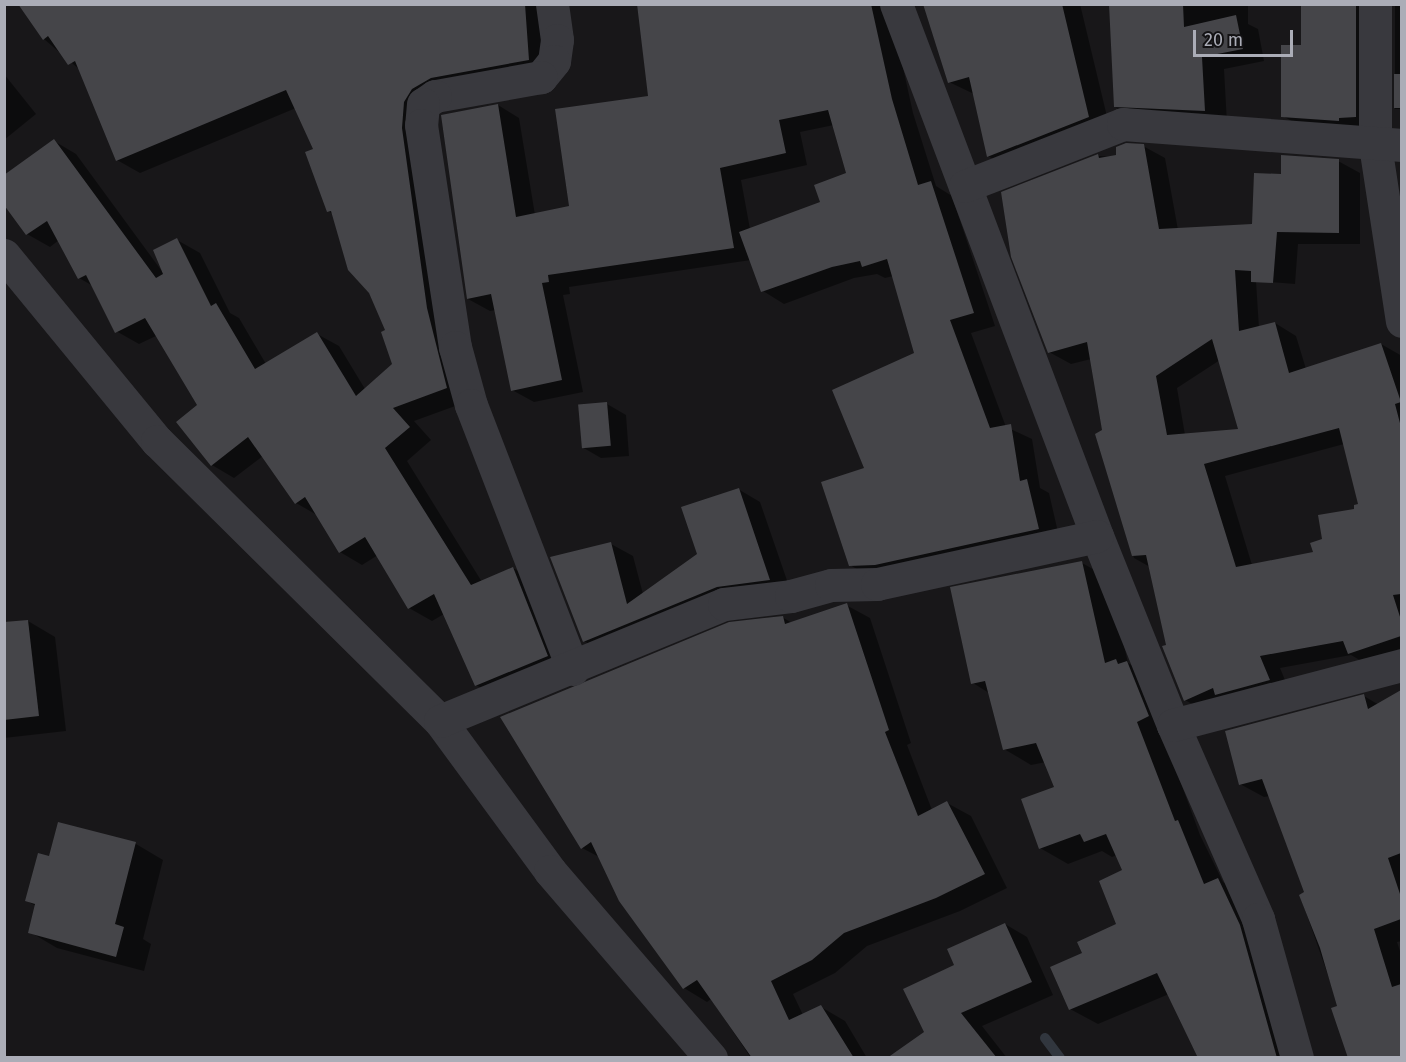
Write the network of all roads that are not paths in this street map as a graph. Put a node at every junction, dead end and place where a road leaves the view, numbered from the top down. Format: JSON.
{"nodes":[{"id":1,"x":552,"y":4,"type":"edge"},
{"id":2,"x":896,"y":4,"type":"edge"},
{"id":3,"x":1375,"y":4,"type":"edge"},
{"id":4,"x":1388,"y":145,"type":"edge"},
{"id":5,"x":965,"y":186,"type":"junction"},
{"id":6,"x":4,"y":255,"type":"edge"},
{"id":7,"x":1401,"y":321,"type":"edge"},
{"id":8,"x":1097,"y":536,"type":"junction"},
{"id":9,"x":1401,"y":665,"type":"edge"},
{"id":10,"x":573,"y":669,"type":"junction"},
{"id":11,"x":440,"y":721,"type":"junction"},
{"id":12,"x":1173,"y":725,"type":"junction"},
{"id":13,"x":711,"y":1058,"type":"edge"},
{"id":14,"x":1297,"y":1058,"type":"edge"}],
"edges":[{"from":1,"to":10,"type":"street"},
{"from":2,"to":5,"type":"street"},
{"from":3,"to":4,"type":"street"},
{"from":4,"to":5,"type":"street"},
{"from":4,"to":7,"type":"street"},
{"from":5,"to":8,"type":"street"},
{"from":6,"to":11,"type":"street"},
{"from":8,"to":10,"type":"street"},
{"from":8,"to":12,"type":"street"},
{"from":9,"to":12,"type":"street"},
{"from":10,"to":11,"type":"street"},
{"from":11,"to":13,"type":"street"},
{"from":12,"to":14,"type":"street"}]}
